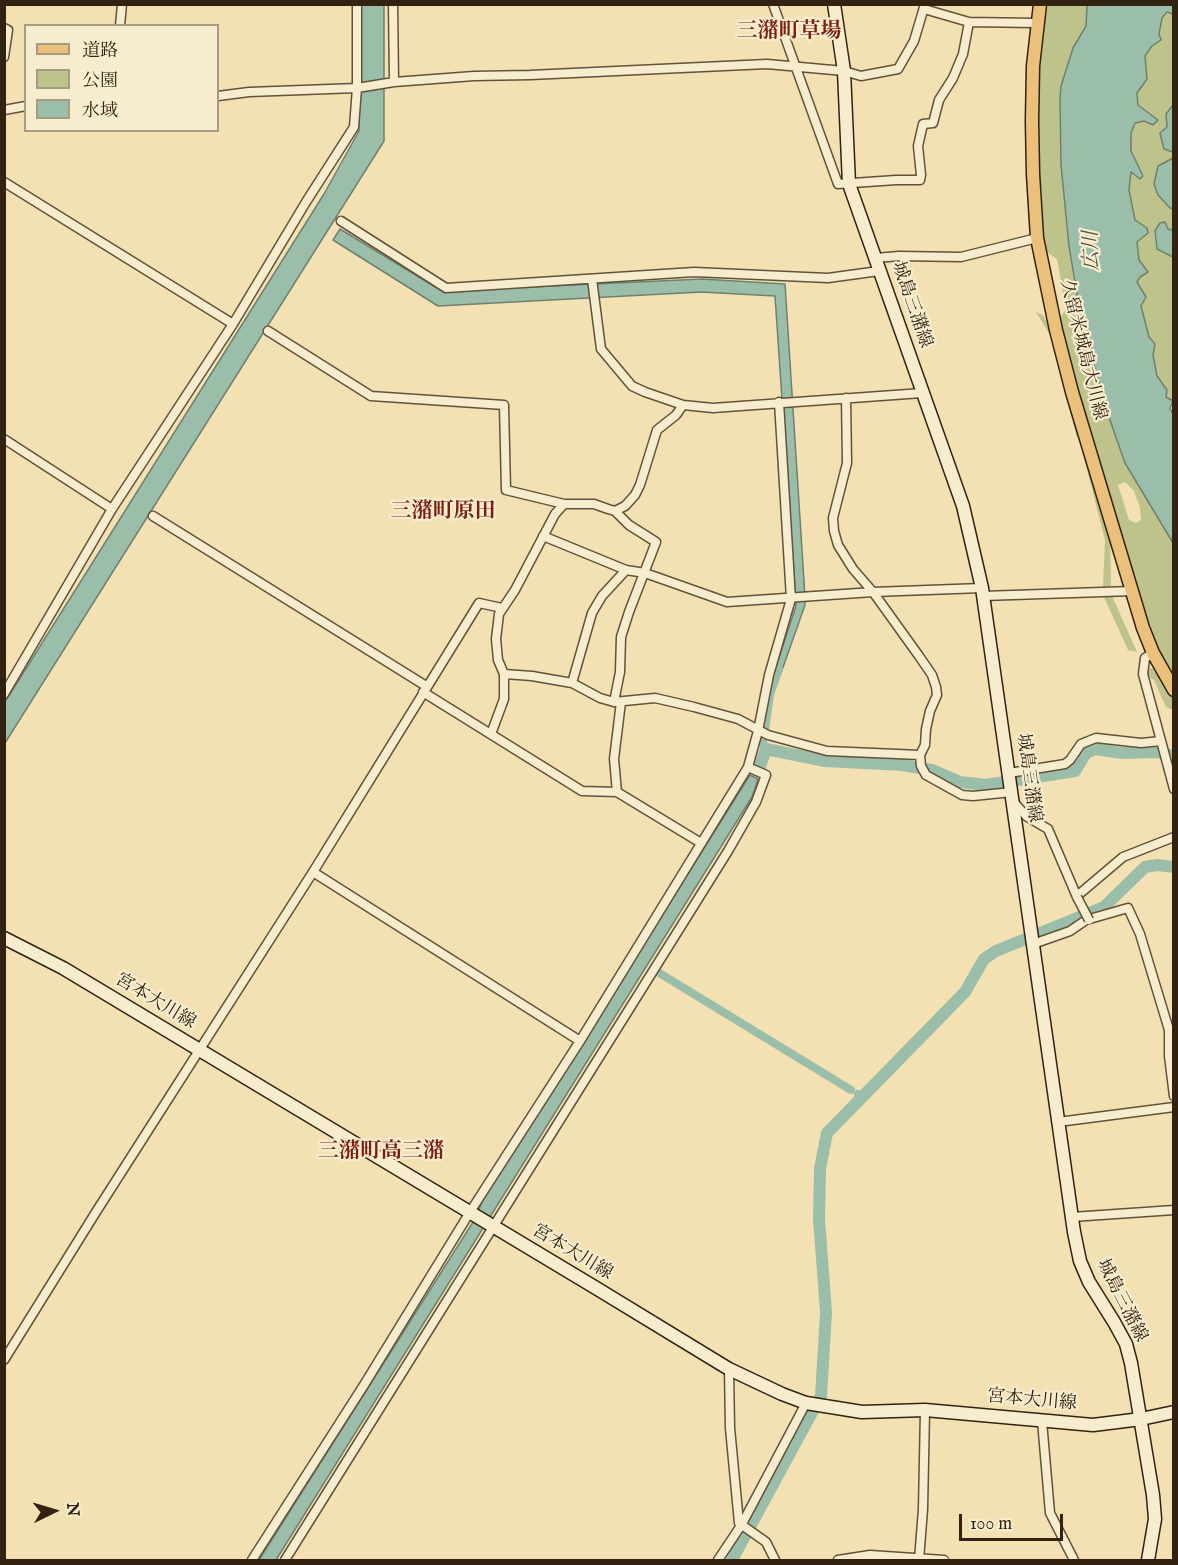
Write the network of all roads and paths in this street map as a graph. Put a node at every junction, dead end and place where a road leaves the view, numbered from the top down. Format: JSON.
{"nodes":[{"id":1,"x":122,"y":4,"type":"edge"},
{"id":2,"x":357,"y":4,"type":"edge"},
{"id":3,"x":393,"y":4,"type":"edge"},
{"id":4,"x":773,"y":4,"type":"edge"},
{"id":5,"x":834,"y":4,"type":"edge"},
{"id":6,"x":1040,"y":4,"type":"edge"},
{"id":7,"x":924,"y":7,"type":"edge"},
{"id":8,"x":969,"y":22,"type":"junction"},
{"id":9,"x":120,"y":24,"type":"edge"},
{"id":10,"x":1036,"y":24,"type":"junction"},
{"id":11,"x":4,"y":27,"type":"edge"},
{"id":12,"x":4,"y":57,"type":"edge"},
{"id":13,"x":795,"y":65,"type":"junction"},
{"id":14,"x":844,"y":71,"type":"junction"},
{"id":15,"x":394,"y":82,"type":"junction"},
{"id":16,"x":357,"y":88,"type":"junction"},
{"id":17,"x":219,"y":96,"type":"edge"},
{"id":18,"x":24,"y":106,"type":"edge"},
{"id":19,"x":4,"y":110,"type":"edge"},
{"id":20,"x":4,"y":182,"type":"edge"},
{"id":21,"x":849,"y":184,"type":"junction"},
{"id":22,"x":341,"y":221,"type":"dead end"},
{"id":23,"x":1037,"y":238,"type":"junction"},
{"id":24,"x":877,"y":265,"type":"junction"},
{"id":25,"x":592,"y":279,"type":"junction"},
{"id":26,"x":233,"y":324,"type":"junction"},
{"id":27,"x":268,"y":331,"type":"dead end"},
{"id":28,"x":922,"y":393,"type":"junction"},
{"id":29,"x":846,"y":398,"type":"junction"},
{"id":30,"x":780,"y":402,"type":"junction"},
{"id":31,"x":683,"y":405,"type":"junction"},
{"id":32,"x":4,"y":439,"type":"edge"},
{"id":33,"x":564,"y":504,"type":"junction"},
{"id":34,"x":112,"y":509,"type":"junction"},
{"id":35,"x":615,"y":512,"type":"junction"},
{"id":36,"x":153,"y":516,"type":"dead end"},
{"id":37,"x":543,"y":536,"type":"junction"},
{"id":38,"x":626,"y":570,"type":"junction"},
{"id":39,"x":645,"y":573,"type":"junction"},
{"id":40,"x":1132,"y":591,"type":"junction"},
{"id":41,"x":873,"y":592,"type":"junction"},
{"id":42,"x":983,"y":592,"type":"junction"},
{"id":43,"x":793,"y":599,"type":"junction"},
{"id":44,"x":502,"y":608,"type":"junction"},
{"id":45,"x":1153,"y":653,"type":"junction"},
{"id":46,"x":504,"y":674,"type":"junction"},
{"id":47,"x":573,"y":683,"type":"junction"},
{"id":48,"x":425,"y":689,"type":"junction"},
{"id":49,"x":1173,"y":690,"type":"edge"},
{"id":50,"x":4,"y":694,"type":"edge"},
{"id":51,"x":617,"y":702,"type":"junction"},
{"id":52,"x":762,"y":733,"type":"junction"},
{"id":53,"x":490,"y":734,"type":"junction"},
{"id":54,"x":1161,"y":741,"type":"junction"},
{"id":55,"x":920,"y":755,"type":"junction"},
{"id":56,"x":748,"y":767,"type":"junction"},
{"id":57,"x":1009,"y":773,"type":"junction"},
{"id":58,"x":1173,"y":789,"type":"edge"},
{"id":59,"x":617,"y":792,"type":"junction"},
{"id":60,"x":1012,"y":796,"type":"junction"},
{"id":61,"x":1173,"y":837,"type":"edge"},
{"id":62,"x":700,"y":843,"type":"junction"},
{"id":63,"x":313,"y":872,"type":"junction"},
{"id":64,"x":1077,"y":896,"type":"junction"},
{"id":65,"x":1087,"y":920,"type":"junction"},
{"id":66,"x":4,"y":938,"type":"edge"},
{"id":67,"x":1033,"y":944,"type":"junction"},
{"id":68,"x":580,"y":1041,"type":"junction"},
{"id":69,"x":199,"y":1050,"type":"junction"},
{"id":70,"x":1173,"y":1095,"type":"edge"},
{"id":71,"x":1173,"y":1107,"type":"edge"},
{"id":72,"x":1058,"y":1122,"type":"junction"},
{"id":73,"x":1173,"y":1210,"type":"edge"},
{"id":74,"x":472,"y":1213,"type":"junction"},
{"id":75,"x":1072,"y":1217,"type":"junction"},
{"id":76,"x":490,"y":1225,"type":"junction"},
{"id":77,"x":4,"y":1360,"type":"edge"},
{"id":78,"x":729,"y":1369,"type":"junction"},
{"id":79,"x":809,"y":1403,"type":"junction"},
{"id":80,"x":925,"y":1410,"type":"junction"},
{"id":81,"x":1173,"y":1412,"type":"edge"},
{"id":82,"x":1141,"y":1419,"type":"junction"},
{"id":83,"x":1042,"y":1421,"type":"junction"},
{"id":84,"x":742,"y":1524,"type":"junction"},
{"id":85,"x":256,"y":1559,"type":"edge"},
{"id":86,"x":919,"y":1559,"type":"edge"},
{"id":87,"x":285,"y":1560,"type":"edge"},
{"id":88,"x":718,"y":1560,"type":"edge"},
{"id":89,"x":775,"y":1560,"type":"edge"},
{"id":90,"x":838,"y":1560,"type":"edge"},
{"id":91,"x":944,"y":1560,"type":"edge"},
{"id":92,"x":1074,"y":1560,"type":"edge"},
{"id":93,"x":1148,"y":1560,"type":"edge"}],
"edges":[{"from":1,"to":9,"type":"street"},
{"from":2,"to":16,"type":"street"},
{"from":3,"to":15,"type":"street"},
{"from":4,"to":13,"type":"street"},
{"from":5,"to":14,"type":"main road","name":"城島三潴線"},
{"from":6,"to":10,"type":"main road","name":"久留米城島大川線"},
{"from":7,"to":8,"type":"street"},
{"from":7,"to":14,"type":"street"},
{"from":8,"to":10,"type":"street"},
{"from":8,"to":21,"type":"street"},
{"from":10,"to":23,"type":"main road","name":"久留米城島大川線"},
{"from":11,"to":12,"type":"street"},
{"from":13,"to":14,"type":"street"},
{"from":13,"to":15,"type":"street"},
{"from":13,"to":21,"type":"street"},
{"from":14,"to":21,"type":"main road","name":"城島三潴線"},
{"from":15,"to":16,"type":"street"},
{"from":16,"to":17,"type":"street"},
{"from":16,"to":26,"type":"street"},
{"from":18,"to":19,"type":"street"},
{"from":20,"to":26,"type":"street"},
{"from":21,"to":24,"type":"main road","name":"城島三潴線"},
{"from":22,"to":25,"type":"street"},
{"from":23,"to":24,"type":"street"},
{"from":23,"to":40,"type":"main road","name":"久留米城島大川線"},
{"from":24,"to":25,"type":"street"},
{"from":24,"to":28,"type":"main road","name":"城島三潴線"},
{"from":25,"to":31,"type":"street"},
{"from":26,"to":34,"type":"street"},
{"from":27,"to":33,"type":"street"},
{"from":28,"to":29,"type":"street"},
{"from":28,"to":42,"type":"main road","name":"城島三潴線"},
{"from":29,"to":30,"type":"street"},
{"from":29,"to":41,"type":"street"},
{"from":30,"to":31,"type":"street"},
{"from":30,"to":43,"type":"street"},
{"from":31,"to":35,"type":"street"},
{"from":32,"to":34,"type":"street"},
{"from":33,"to":35,"type":"street"},
{"from":33,"to":37,"type":"street"},
{"from":34,"to":50,"type":"street"},
{"from":35,"to":39,"type":"street"},
{"from":36,"to":48,"type":"street"},
{"from":37,"to":38,"type":"street"},
{"from":37,"to":44,"type":"street"},
{"from":38,"to":39,"type":"street"},
{"from":38,"to":47,"type":"street"},
{"from":39,"to":43,"type":"street"},
{"from":39,"to":51,"type":"street"},
{"from":40,"to":42,"type":"street"},
{"from":40,"to":45,"type":"main road","name":"久留米城島大川線"},
{"from":41,"to":42,"type":"street"},
{"from":41,"to":43,"type":"street"},
{"from":41,"to":55,"type":"street"},
{"from":42,"to":57,"type":"main road","name":"城島三潴線"},
{"from":43,"to":52,"type":"street"},
{"from":44,"to":46,"type":"street"},
{"from":44,"to":48,"type":"street"},
{"from":45,"to":49,"type":"main road","name":"久留米城島大川線"},
{"from":45,"to":54,"type":"street"},
{"from":46,"to":47,"type":"street"},
{"from":46,"to":53,"type":"street"},
{"from":47,"to":51,"type":"street"},
{"from":48,"to":53,"type":"street"},
{"from":48,"to":63,"type":"street"},
{"from":51,"to":52,"type":"street"},
{"from":51,"to":59,"type":"street"},
{"from":52,"to":55,"type":"street"},
{"from":52,"to":56,"type":"street"},
{"from":53,"to":59,"type":"street"},
{"from":54,"to":57,"type":"street"},
{"from":54,"to":58,"type":"street"},
{"from":55,"to":60,"type":"street"},
{"from":56,"to":62,"type":"street"},
{"from":56,"to":76,"type":"street"},
{"from":57,"to":60,"type":"main road","name":"城島三潴線"},
{"from":59,"to":62,"type":"street"},
{"from":60,"to":64,"type":"street"},
{"from":60,"to":67,"type":"main road","name":"城島三潴線"},
{"from":61,"to":64,"type":"street"},
{"from":62,"to":68,"type":"street"},
{"from":63,"to":68,"type":"street"},
{"from":63,"to":69,"type":"street"},
{"from":64,"to":65,"type":"street","bridge":true},
{"from":65,"to":67,"type":"street"},
{"from":65,"to":70,"type":"street"},
{"from":66,"to":69,"type":"main road","name":"宮本大川線"},
{"from":67,"to":72,"type":"main road","name":"城島三潴線"},
{"from":68,"to":74,"type":"street"},
{"from":69,"to":74,"type":"main road","name":"宮本大川線"},
{"from":69,"to":77,"type":"street"},
{"from":71,"to":72,"type":"street"},
{"from":72,"to":75,"type":"main road","name":"城島三潴線"},
{"from":73,"to":75,"type":"street"},
{"from":74,"to":76,"type":"main road","name":"宮本大川線"},
{"from":74,"to":85,"type":"street"},
{"from":75,"to":82,"type":"main road","name":"城島三潴線"},
{"from":76,"to":78,"type":"main road","name":"宮本大川線"},
{"from":76,"to":87,"type":"street"},
{"from":78,"to":79,"type":"main road","name":"宮本大川線"},
{"from":78,"to":84,"type":"street"},
{"from":79,"to":80,"type":"main road","name":"宮本大川線"},
{"from":79,"to":84,"type":"street"},
{"from":80,"to":83,"type":"main road","name":"宮本大川線"},
{"from":80,"to":86,"type":"street"},
{"from":81,"to":82,"type":"main road","name":"宮本大川線"},
{"from":82,"to":83,"type":"main road","name":"宮本大川線"},
{"from":82,"to":93,"type":"main road","name":"城島三潴線"},
{"from":83,"to":92,"type":"street"},
{"from":84,"to":88,"type":"street"},
{"from":84,"to":89,"type":"street"},
{"from":86,"to":90,"type":"street"},
{"from":86,"to":91,"type":"street"}]}
